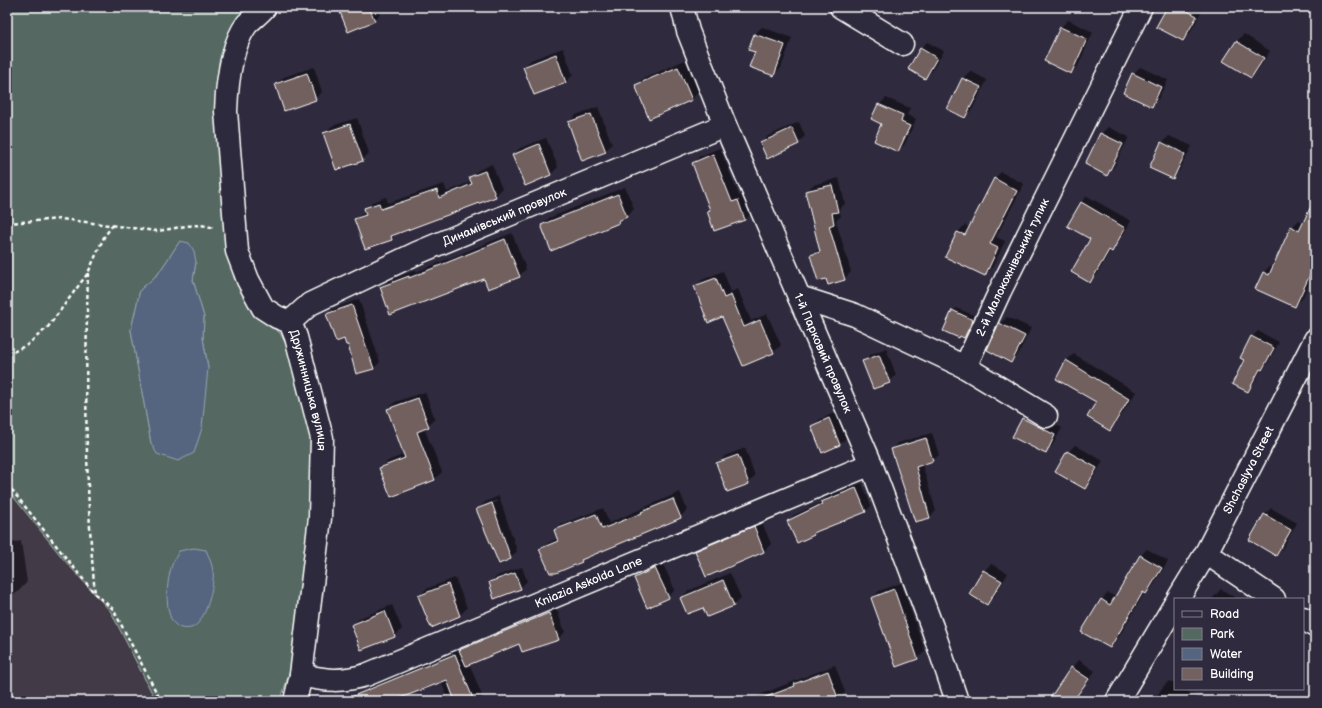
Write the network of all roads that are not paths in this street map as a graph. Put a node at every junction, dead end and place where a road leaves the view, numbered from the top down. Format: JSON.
{"nodes":[{"id":1,"x":265,"y":7,"type":"edge"},
{"id":2,"x":682,"y":7,"type":"edge"},
{"id":3,"x":841,"y":7,"type":"edge"},
{"id":4,"x":1141,"y":7,"type":"edge"},
{"id":5,"x":902,"y":44,"type":"dead end"},
{"id":6,"x":725,"y":124,"type":"junction"},
{"id":7,"x":799,"y":297,"type":"junction"},
{"id":8,"x":290,"y":322,"type":"junction"},
{"id":9,"x":1315,"y":341,"type":"edge"},
{"id":10,"x":965,"y":367,"type":"junction"},
{"id":11,"x":1046,"y":416,"type":"dead end"},
{"id":12,"x":871,"y":464,"type":"junction"},
{"id":13,"x":1206,"y":553,"type":"junction"},
{"id":14,"x":1179,"y":598,"type":"edge"},
{"id":15,"x":1273,"y":598,"type":"edge"},
{"id":16,"x":1174,"y":606,"type":"edge"},
{"id":17,"x":1304,"y":619,"type":"edge"},
{"id":18,"x":1315,"y":626,"type":"edge"},
{"id":19,"x":301,"y":675,"type":"junction"},
{"id":20,"x":295,"y":701,"type":"edge"},
{"id":21,"x":957,"y":701,"type":"edge"},
{"id":22,"x":1117,"y":701,"type":"edge"}],
"edges":[{"from":1,"to":8,"type":"street","name":"Дружинницька вулиця"},
{"from":2,"to":6,"type":"street","name":"1-й Парковий провулок"},
{"from":3,"to":5,"type":"street"},
{"from":4,"to":10,"type":"street","name":"2-й Малокохнівський тупик"},
{"from":6,"to":7,"type":"street","name":"1-й Парковий провулок"},
{"from":6,"to":8,"type":"street","name":"Динамівський провулок"},
{"from":7,"to":10,"type":"street"},
{"from":7,"to":12,"type":"street","name":"1-й Парковий провулок"},
{"from":8,"to":19,"type":"street","name":"Дружинницька вулиця"},
{"from":9,"to":13,"type":"street","name":"Shchaslyva Street"},
{"from":10,"to":11,"type":"street"},
{"from":12,"to":19,"type":"street","name":"Kniazia Askolda Lane"},
{"from":12,"to":21,"type":"street","name":"1-й Парковий провулок"},
{"from":13,"to":14,"type":"street","name":"Shchaslyva Street"},
{"from":13,"to":15,"type":"street"},
{"from":16,"to":22,"type":"street"},
{"from":17,"to":18,"type":"street"},
{"from":19,"to":20,"type":"street","name":"Дружинницька вулиця"}]}
